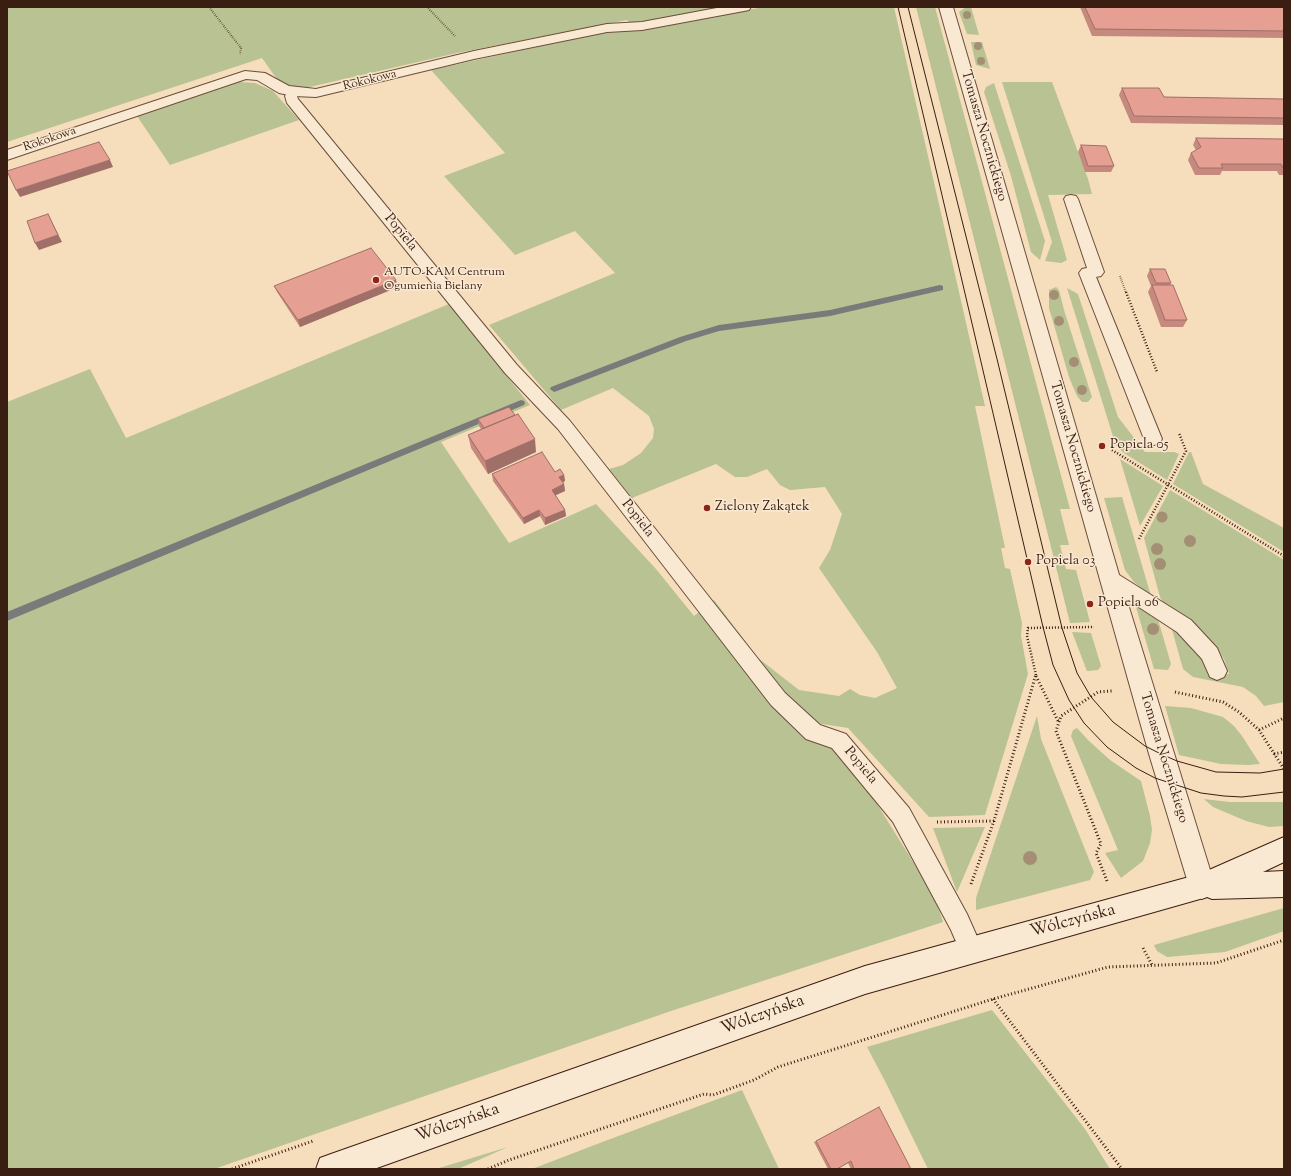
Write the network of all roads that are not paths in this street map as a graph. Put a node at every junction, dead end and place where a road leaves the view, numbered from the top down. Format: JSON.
{"nodes":[{"id":1,"x":744,"y":7,"type":"edge"},
{"id":2,"x":946,"y":7,"type":"edge"},
{"id":3,"x":294,"y":92,"type":"junction"},
{"id":4,"x":7,"y":155,"type":"edge"},
{"id":5,"x":1070,"y":200,"type":"dead end"},
{"id":6,"x":1153,"y":439,"type":"dead end"},
{"id":7,"x":698,"y":573,"type":"dead end"},
{"id":8,"x":680,"y":574,"type":"junction"},
{"id":9,"x":1109,"y":578,"type":"junction"},
{"id":10,"x":1217,"y":671,"type":"dead end"},
{"id":11,"x":1284,"y":849,"type":"edge"},
{"id":12,"x":1284,"y":884,"type":"edge"},
{"id":13,"x":1202,"y":886,"type":"junction"},
{"id":14,"x":971,"y":950,"type":"junction"},
{"id":15,"x":331,"y":1169,"type":"edge"}],
"edges":[{"from":1,"to":3,"type":"street","name":"Rokokowa"},
{"from":2,"to":9,"type":"street","name":"Tomasza Nocznickiego"},
{"from":3,"to":4,"type":"street","name":"Rokokowa"},
{"from":3,"to":8,"type":"lane","name":"Popiela"},
{"from":5,"to":6,"type":"lane"},
{"from":7,"to":8,"type":"lane"},
{"from":8,"to":14,"type":"lane","name":"Popiela"},
{"from":9,"to":10,"type":"lane"},
{"from":9,"to":13,"type":"street","name":"Tomasza Nocznickiego"},
{"from":11,"to":13,"type":"street","name":"Wólczyńska"},
{"from":12,"to":13,"type":"street","name":"Wólczyńska"},
{"from":13,"to":14,"type":"street","name":"Wólczyńska"},
{"from":14,"to":15,"type":"street","name":"Wólczyńska"}]}
